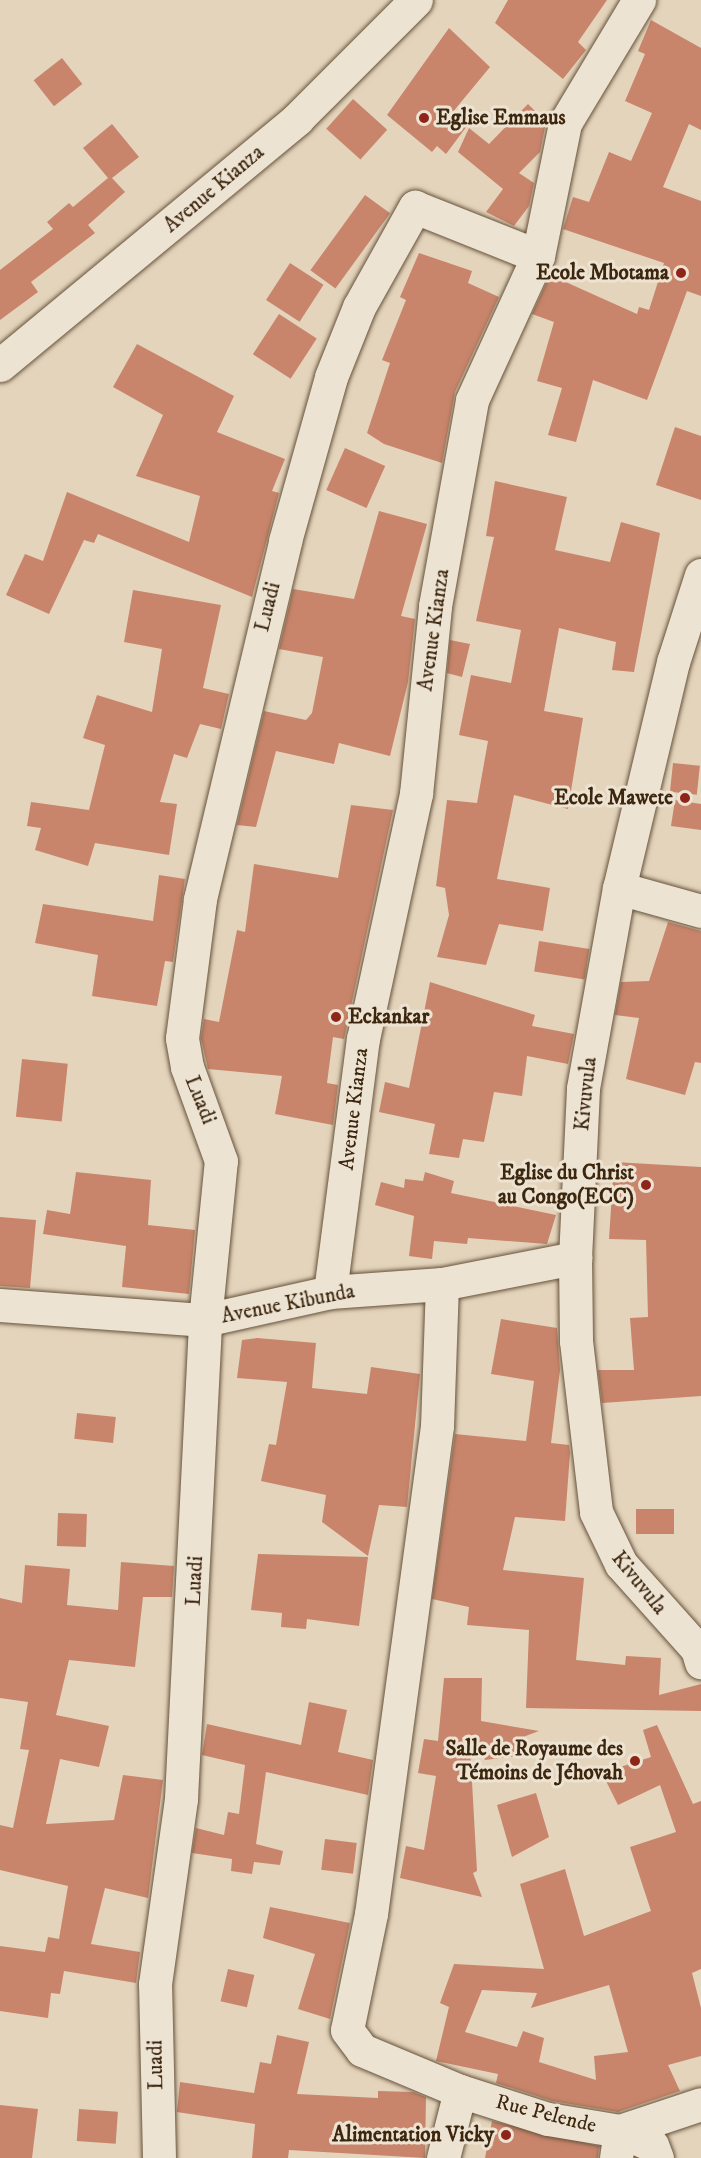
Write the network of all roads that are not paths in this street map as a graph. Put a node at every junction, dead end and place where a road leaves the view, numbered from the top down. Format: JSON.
{"nodes":[{"id":1,"x":416,"y":0,"type":"edge"},
{"id":2,"x":639,"y":0,"type":"edge"},
{"id":3,"x":538,"y":256,"type":"junction"},
{"id":4,"x":0,"y":365,"type":"edge"},
{"id":5,"x":701,"y":575,"type":"edge"},
{"id":6,"x":619,"y":888,"type":"junction"},
{"id":7,"x":701,"y":911,"type":"edge"},
{"id":8,"x":575,"y":1258,"type":"junction"},
{"id":9,"x":442,"y":1284,"type":"junction"},
{"id":10,"x":330,"y":1292,"type":"junction"},
{"id":11,"x":0,"y":1305,"type":"edge"},
{"id":12,"x":205,"y":1320,"type":"junction"},
{"id":13,"x":700,"y":1653,"type":"edge"},
{"id":14,"x":460,"y":2091,"type":"junction"},
{"id":15,"x":701,"y":2104,"type":"edge"},
{"id":16,"x":618,"y":2145,"type":"edge"},
{"id":17,"x":159,"y":2158,"type":"edge"},
{"id":18,"x":442,"y":2158,"type":"edge"},
{"id":19,"x":657,"y":2158,"type":"edge"}],
"edges":[{"from":1,"to":4,"type":"street","name":"Avenue Kianza"},
{"from":2,"to":3,"type":"street","name":"Avenue Kianza"},
{"from":3,"to":10,"type":"street","name":"Avenue Kianza"},
{"from":3,"to":12,"type":"street","name":"Luadi"},
{"from":5,"to":6,"type":"street","name":"Kivuvula"},
{"from":6,"to":7,"type":"street"},
{"from":6,"to":8,"type":"street","name":"Kivuvula"},
{"from":8,"to":9,"type":"street","name":"Avenue Kibunda"},
{"from":8,"to":13,"type":"street","name":"Kivuvula"},
{"from":9,"to":10,"type":"street","name":"Avenue Kibunda"},
{"from":9,"to":14,"type":"street","name":"Rue Pelende"},
{"from":10,"to":12,"type":"street","name":"Avenue Kibunda"},
{"from":11,"to":12,"type":"street","name":"Avenue Kibunda"},
{"from":12,"to":17,"type":"street","name":"Luadi"},
{"from":14,"to":16,"type":"street","name":"Rue Pelende"},
{"from":14,"to":18,"type":"street"},
{"from":15,"to":16,"type":"street","name":"Rue Pelende"},
{"from":16,"to":19,"type":"street"}]}
